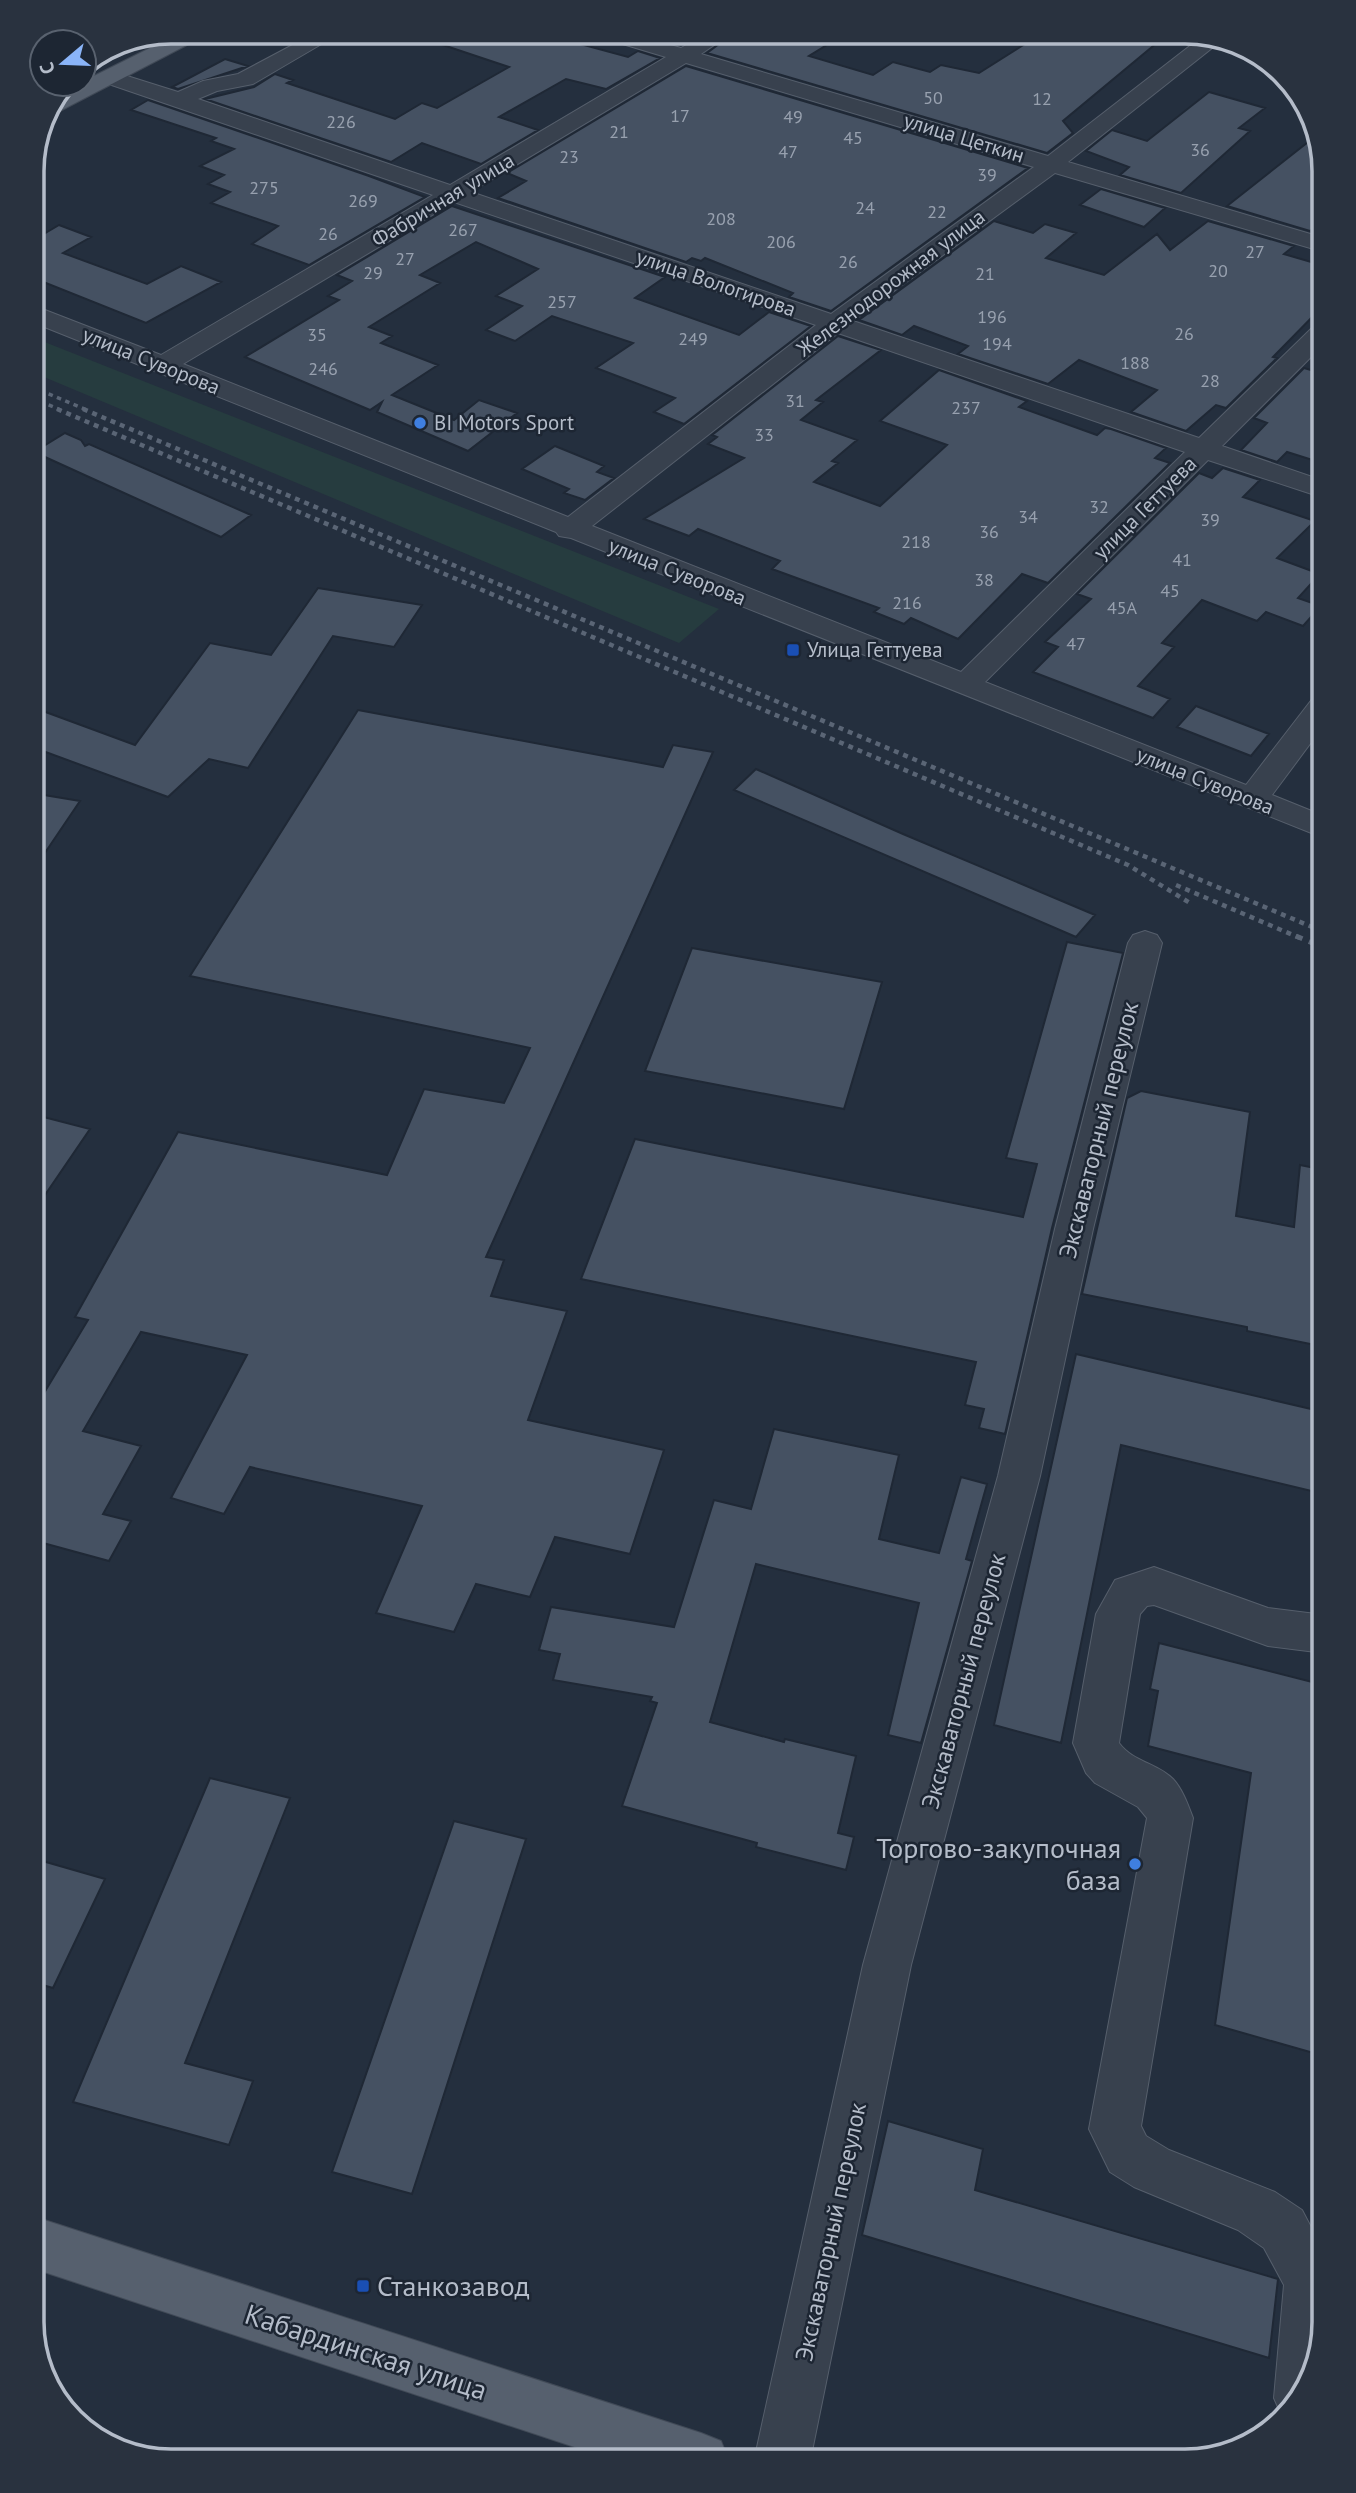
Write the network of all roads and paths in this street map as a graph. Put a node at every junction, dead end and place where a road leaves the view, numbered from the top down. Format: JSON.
{"nodes":[{"id":1,"x":169,"y":44,"type":"edge"},
{"id":2,"x":310,"y":44,"type":"edge"},
{"id":3,"x":646,"y":44,"type":"edge"},
{"id":4,"x":703,"y":44,"type":"edge"},
{"id":5,"x":152,"y":45,"type":"edge"},
{"id":6,"x":1204,"y":45,"type":"edge"},
{"id":7,"x":685,"y":55,"type":"junction"},
{"id":8,"x":98,"y":75,"type":"edge"},
{"id":9,"x":98,"y":75,"type":"edge"},
{"id":10,"x":98,"y":77,"type":"edge"},
{"id":11,"x":179,"y":100,"type":"junction"},
{"id":12,"x":1052,"y":164,"type":"junction"},
{"id":13,"x":454,"y":193,"type":"junction"},
{"id":14,"x":1312,"y":241,"type":"edge"},
{"id":15,"x":44,"y":318,"type":"edge"},
{"id":16,"x":835,"y":323,"type":"junction"},
{"id":17,"x":1312,"y":343,"type":"edge"},
{"id":18,"x":162,"y":366,"type":"junction"},
{"id":19,"x":1205,"y":449,"type":"junction"},
{"id":20,"x":1312,"y":486,"type":"edge"},
{"id":21,"x":569,"y":530,"type":"junction"},
{"id":22,"x":964,"y":686,"type":"junction"},
{"id":23,"x":1312,"y":722,"type":"edge"},
{"id":24,"x":1252,"y":800,"type":"junction"},
{"id":25,"x":1312,"y":823,"type":"edge"},
{"id":26,"x":1145,"y":943,"type":"dead end"},
{"id":27,"x":1312,"y":1632,"type":"edge"},
{"id":28,"x":44,"y":2246,"type":"edge"},
{"id":29,"x":1312,"y":2267,"type":"edge"},
{"id":30,"x":1312,"y":2321,"type":"edge"},
{"id":31,"x":1307,"y":2357,"type":"edge"},
{"id":32,"x":664,"y":2449,"type":"edge"},
{"id":33,"x":785,"y":2449,"type":"edge"}],
"edges":[{"from":1,"to":9,"type":"main road"},
{"from":2,"to":11,"type":"street"},
{"from":3,"to":7,"type":"street","name":"улица Цеткин"},
{"from":4,"to":7,"type":"street","name":"Фабричная улица"},
{"from":5,"to":8,"type":"main road"},
{"from":6,"to":12,"type":"street","name":"Железнодорожная улица"},
{"from":7,"to":12,"type":"street","name":"улица Цеткин"},
{"from":7,"to":13,"type":"street","name":"Фабричная улица"},
{"from":10,"to":11,"type":"street","name":"улица Вологирова"},
{"from":11,"to":13,"type":"street","name":"улица Вологирова"},
{"from":12,"to":14,"type":"street","name":"улица Цеткин"},
{"from":12,"to":16,"type":"street","name":"Железнодорожная улица"},
{"from":13,"to":16,"type":"street","name":"улица Вологирова"},
{"from":13,"to":18,"type":"street","name":"Фабричная улица"},
{"from":15,"to":18,"type":"street","name":"улица Суворова"},
{"from":16,"to":19,"type":"street","name":"улица Вологирова"},
{"from":16,"to":21,"type":"street","name":"Железнодорожная улица"},
{"from":17,"to":19,"type":"street","name":"улица Геттуева"},
{"from":18,"to":21,"type":"street","name":"улица Суворова"},
{"from":19,"to":20,"type":"street","name":"улица Вологирова"},
{"from":19,"to":22,"type":"street","name":"улица Геттуева"},
{"from":21,"to":22,"type":"street","name":"улица Суворова"},
{"from":22,"to":24,"type":"street","name":"улица Суворова"},
{"from":23,"to":24,"type":"street"},
{"from":24,"to":25,"type":"street","name":"улица Суворова"},
{"from":26,"to":33,"type":"street","name":"Экскаваторный переулок"},
{"from":27,"to":29,"type":"street"},
{"from":28,"to":32,"type":"main road","name":"Кабардинская улица"},
{"from":30,"to":31,"type":"street"}]}
